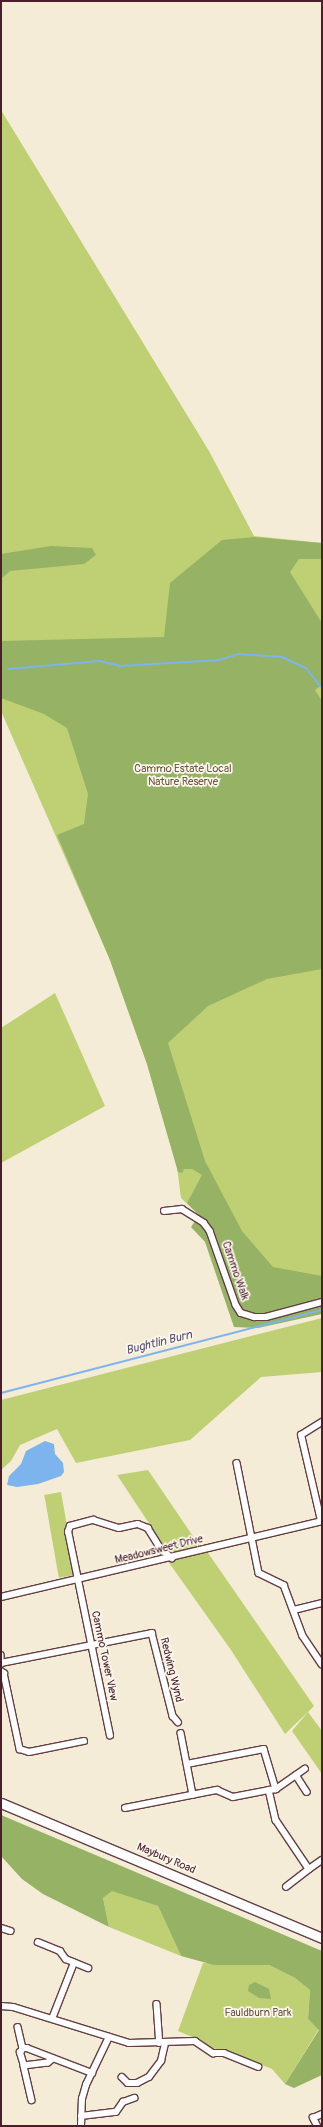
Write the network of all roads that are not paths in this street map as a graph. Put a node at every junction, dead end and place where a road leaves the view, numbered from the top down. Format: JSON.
{"nodes":[{"id":1,"x":164,"y":1212,"type":"dead end"},
{"id":2,"x":322,"y":1302,"type":"edge"},
{"id":3,"x":322,"y":1422,"type":"edge"},
{"id":4,"x":237,"y":1463,"type":"dead end"},
{"id":5,"x":322,"y":1521,"type":"edge"},
{"id":6,"x":252,"y":1538,"type":"junction"},
{"id":7,"x":172,"y":1558,"type":"junction"},
{"id":8,"x":78,"y":1580,"type":"junction"},
{"id":9,"x":1,"y":1597,"type":"edge"},
{"id":10,"x":322,"y":1603,"type":"edge"},
{"id":11,"x":294,"y":1610,"type":"junction"},
{"id":12,"x":92,"y":1646,"type":"junction"},
{"id":13,"x":1,"y":1655,"type":"edge"},
{"id":14,"x":1,"y":1663,"type":"edge"},
{"id":15,"x":322,"y":1664,"type":"edge"},
{"id":16,"x":1,"y":1671,"type":"edge"},
{"id":17,"x":178,"y":1722,"type":"dead end"},
{"id":18,"x":181,"y":1733,"type":"dead end"},
{"id":19,"x":110,"y":1736,"type":"dead end"},
{"id":20,"x":84,"y":1741,"type":"dead end"},
{"id":21,"x":187,"y":1764,"type":"junction"},
{"id":22,"x":305,"y":1768,"type":"dead end"},
{"id":23,"x":296,"y":1775,"type":"junction"},
{"id":24,"x":276,"y":1789,"type":"junction"},
{"id":25,"x":269,"y":1790,"type":"junction"},
{"id":26,"x":307,"y":1792,"type":"dead end"},
{"id":27,"x":193,"y":1795,"type":"junction"},
{"id":28,"x":1,"y":1803,"type":"edge"},
{"id":29,"x":125,"y":1808,"type":"dead end"},
{"id":30,"x":322,"y":1860,"type":"edge"},
{"id":31,"x":309,"y":1869,"type":"junction"},
{"id":32,"x":286,"y":1887,"type":"dead end"},
{"id":33,"x":1,"y":1928,"type":"edge"},
{"id":34,"x":12,"y":1931,"type":"dead end"},
{"id":35,"x":322,"y":1938,"type":"edge"},
{"id":36,"x":38,"y":1942,"type":"dead end"},
{"id":37,"x":74,"y":1963,"type":"junction"},
{"id":38,"x":88,"y":1968,"type":"dead end"},
{"id":39,"x":157,"y":2004,"type":"dead end"},
{"id":40,"x":1,"y":2006,"type":"edge"},
{"id":41,"x":52,"y":2019,"type":"junction"},
{"id":42,"x":18,"y":2027,"type":"dead end"},
{"id":43,"x":109,"y":2037,"type":"junction"},
{"id":44,"x":163,"y":2043,"type":"junction"},
{"id":45,"x":23,"y":2048,"type":"junction"},
{"id":46,"x":53,"y":2059,"type":"junction"},
{"id":47,"x":24,"y":2066,"type":"junction"},
{"id":48,"x":258,"y":2067,"type":"dead end"},
{"id":49,"x":92,"y":2073,"type":"junction"},
{"id":50,"x":122,"y":2077,"type":"dead end"},
{"id":51,"x":134,"y":2098,"type":"dead end"},
{"id":52,"x":32,"y":2100,"type":"dead end"},
{"id":53,"x":322,"y":2114,"type":"edge"},
{"id":54,"x":81,"y":2116,"type":"junction"},
{"id":55,"x":81,"y":2126,"type":"edge"},
{"id":56,"x":317,"y":2126,"type":"edge"}],
"edges":[{"from":1,"to":2,"type":"street","name":"Cammo Walk"},
{"from":3,"to":5,"type":"street"},
{"from":4,"to":6,"type":"street"},
{"from":5,"to":6,"type":"street","name":"Meadowsweet Drive"},
{"from":6,"to":7,"type":"street","name":"Meadowsweet Drive"},
{"from":6,"to":11,"type":"street"},
{"from":7,"to":8,"type":"street","name":"Meadowsweet Drive"},
{"from":7,"to":8,"type":"street","name":"Cammo Tower View"},
{"from":8,"to":9,"type":"street","name":"Meadowsweet Drive"},
{"from":8,"to":12,"type":"street","name":"Cammo Tower View"},
{"from":10,"to":11,"type":"street"},
{"from":11,"to":15,"type":"street"},
{"from":12,"to":14,"type":"street"},
{"from":12,"to":17,"type":"street","name":"Redwing Wynd"},
{"from":12,"to":19,"type":"street","name":"Cammo Tower View"},
{"from":13,"to":14,"type":"street"},
{"from":16,"to":20,"type":"street"},
{"from":18,"to":21,"type":"street"},
{"from":21,"to":24,"type":"street"},
{"from":21,"to":27,"type":"street"},
{"from":22,"to":23,"type":"street"},
{"from":23,"to":24,"type":"street"},
{"from":23,"to":26,"type":"street"},
{"from":24,"to":25,"type":"street"},
{"from":25,"to":27,"type":"street"},
{"from":25,"to":31,"type":"street"},
{"from":27,"to":29,"type":"street"},
{"from":28,"to":35,"type":"main road","name":"Maybury Road"},
{"from":30,"to":31,"type":"street"},
{"from":31,"to":32,"type":"street"},
{"from":33,"to":34,"type":"street"},
{"from":36,"to":37,"type":"street"},
{"from":37,"to":38,"type":"street"},
{"from":37,"to":41,"type":"street"},
{"from":39,"to":44,"type":"street"},
{"from":40,"to":41,"type":"street"},
{"from":41,"to":43,"type":"street"},
{"from":42,"to":45,"type":"street"},
{"from":43,"to":44,"type":"street"},
{"from":43,"to":49,"type":"street"},
{"from":44,"to":48,"type":"street"},
{"from":44,"to":50,"type":"street"},
{"from":45,"to":46,"type":"street"},
{"from":45,"to":47,"type":"street"},
{"from":46,"to":47,"type":"street"},
{"from":46,"to":49,"type":"street"},
{"from":47,"to":52,"type":"street"},
{"from":49,"to":54,"type":"street"},
{"from":51,"to":54,"type":"street"},
{"from":53,"to":56,"type":"street"},
{"from":54,"to":55,"type":"street"}]}
